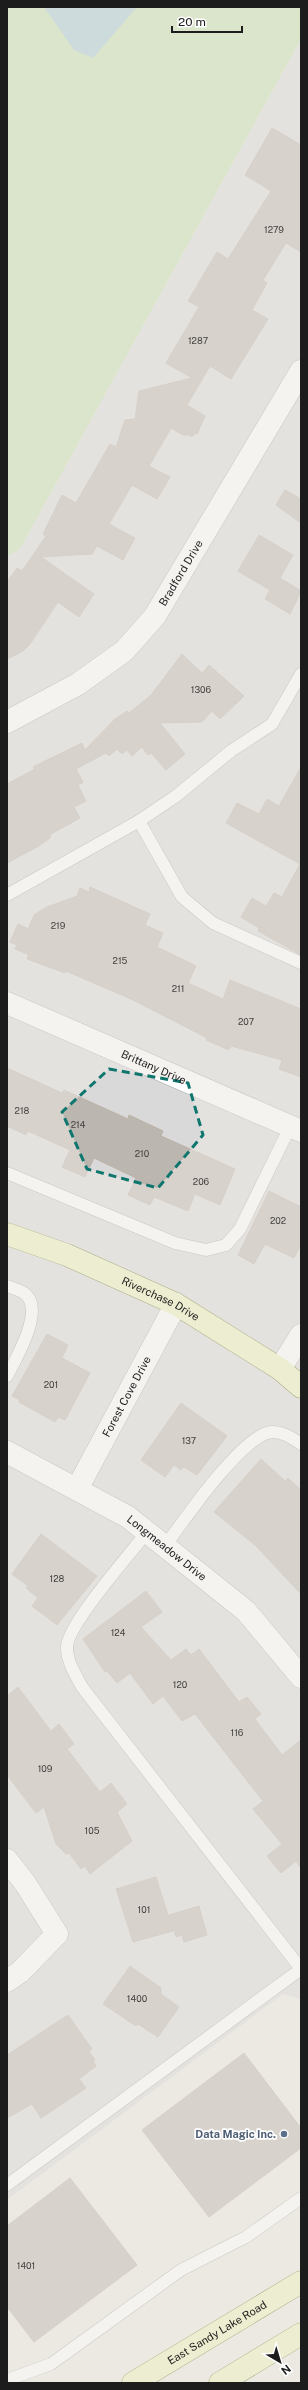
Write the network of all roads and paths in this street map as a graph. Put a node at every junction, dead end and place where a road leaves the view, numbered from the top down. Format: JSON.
{"nodes":[{"id":1,"x":301,"y":371,"type":"edge"},
{"id":2,"x":301,"y":674,"type":"edge"},
{"id":3,"x":7,"y":722,"type":"edge"},
{"id":4,"x":138,"y":821,"type":"junction"},
{"id":5,"x":7,"y":895,"type":"edge"},
{"id":6,"x":301,"y":962,"type":"edge"},
{"id":7,"x":7,"y":1003,"type":"edge"},
{"id":8,"x":296,"y":1129,"type":"edge"},
{"id":9,"x":7,"y":1173,"type":"edge"},
{"id":10,"x":7,"y":1234,"type":"edge"},
{"id":11,"x":7,"y":1286,"type":"edge"},
{"id":12,"x":176,"y":1304,"type":"junction"},
{"id":13,"x":301,"y":1335,"type":"edge"},
{"id":14,"x":280,"y":1369,"type":"junction"},
{"id":15,"x":7,"y":1376,"type":"edge"},
{"id":16,"x":301,"y":1387,"type":"edge"},
{"id":17,"x":301,"y":1444,"type":"edge"},
{"id":18,"x":7,"y":1452,"type":"edge"},
{"id":19,"x":77,"y":1489,"type":"junction"},
{"id":20,"x":148,"y":1532,"type":"junction"},
{"id":21,"x":166,"y":1546,"type":"junction"},
{"id":22,"x":301,"y":1677,"type":"edge"},
{"id":23,"x":7,"y":1860,"type":"edge"},
{"id":24,"x":301,"y":1969,"type":"edge"},
{"id":25,"x":7,"y":1981,"type":"edge"},
{"id":26,"x":7,"y":2185,"type":"edge"},
{"id":27,"x":301,"y":2198,"type":"edge"},
{"id":28,"x":301,"y":2282,"type":"edge"},
{"id":29,"x":301,"y":2334,"type":"edge"},
{"id":30,"x":7,"y":2380,"type":"edge"},
{"id":31,"x":133,"y":2383,"type":"edge"},
{"id":32,"x":220,"y":2383,"type":"edge"}],
"edges":[{"from":1,"to":3,"type":"street","name":"Bradford Drive"},
{"from":2,"to":4,"type":"lane"},
{"from":4,"to":5,"type":"lane"},
{"from":4,"to":6,"type":"lane"},
{"from":7,"to":8,"type":"street","name":"Brittany Drive"},
{"from":8,"to":9,"type":"lane"},
{"from":10,"to":12,"type":"street","name":"Riverchase Drive"},
{"from":11,"to":15,"type":"lane"},
{"from":12,"to":14,"type":"street","name":"Riverchase Drive"},
{"from":12,"to":19,"type":"street","name":"Forest Cove Drive"},
{"from":13,"to":14,"type":"street"},
{"from":14,"to":16,"type":"street","name":"Riverchase Drive"},
{"from":17,"to":21,"type":"lane"},
{"from":18,"to":19,"type":"street","name":"Longmeadow Drive"},
{"from":19,"to":20,"type":"street","name":"Longmeadow Drive"},
{"from":20,"to":21,"type":"street","name":"Longmeadow Drive"},
{"from":20,"to":24,"type":"lane"},
{"from":21,"to":22,"type":"street","name":"Longmeadow Drive"},
{"from":23,"to":25,"type":"street"},
{"from":24,"to":26,"type":"lane"},
{"from":27,"to":30,"type":"lane"},
{"from":28,"to":31,"type":"street","name":"East Sandy Lake Road"},
{"from":29,"to":32,"type":"street"}]}
